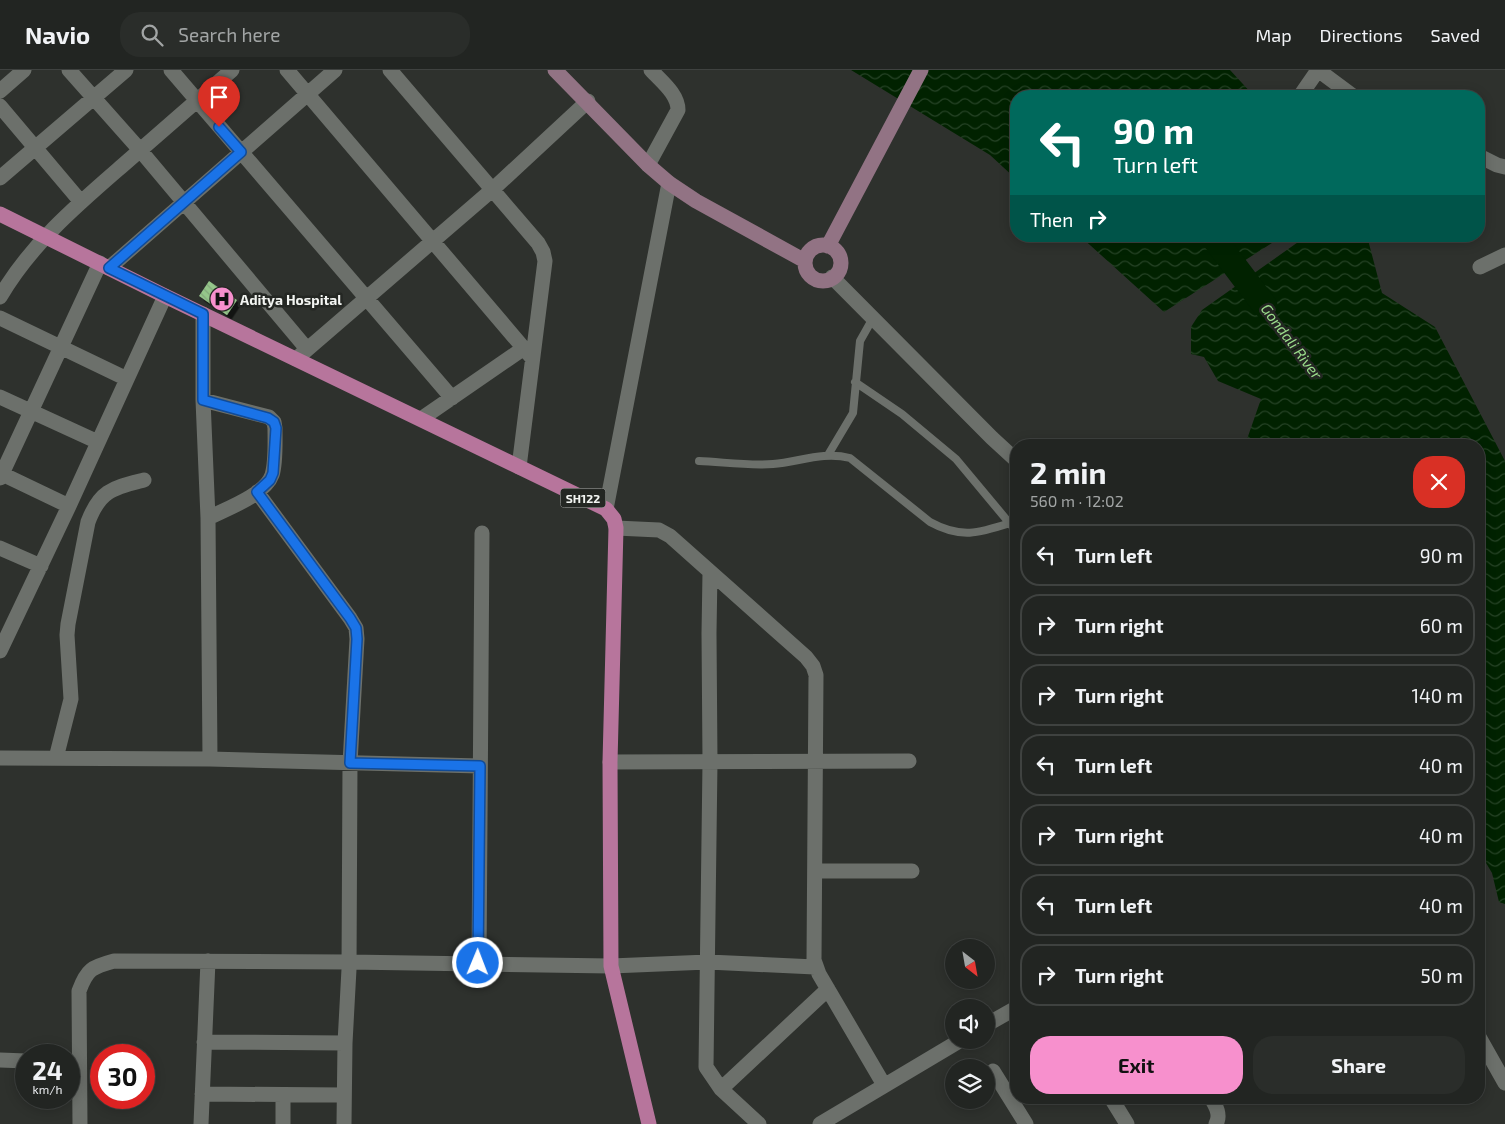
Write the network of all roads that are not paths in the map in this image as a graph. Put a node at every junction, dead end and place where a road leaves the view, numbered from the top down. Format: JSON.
{"nodes":[{"id":1,"x":24,"y":70,"type":"edge"},
{"id":2,"x":69,"y":70,"type":"edge"},
{"id":3,"x":126,"y":70,"type":"edge"},
{"id":4,"x":170,"y":70,"type":"edge"},
{"id":5,"x":232,"y":70,"type":"edge"},
{"id":6,"x":287,"y":70,"type":"edge"},
{"id":7,"x":335,"y":70,"type":"edge"},
{"id":8,"x":390,"y":70,"type":"edge"},
{"id":9,"x":556,"y":70,"type":"edge"},
{"id":10,"x":651,"y":70,"type":"edge"},
{"id":11,"x":921,"y":70,"type":"edge"},
{"id":12,"x":1318,"y":70,"type":"edge"},
{"id":13,"x":1304,"y":90,"type":"edge"},
{"id":14,"x":1345,"y":90,"type":"edge"},
{"id":15,"x":0,"y":91,"type":"edge"},
{"id":16,"x":308,"y":94,"type":"junction"},
{"id":17,"x":94,"y":98,"type":"junction"},
{"id":18,"x":197,"y":101,"type":"junction"},
{"id":19,"x":588,"y":101,"type":"junction"},
{"id":20,"x":0,"y":106,"type":"edge"},
{"id":21,"x":35,"y":148,"type":"junction"},
{"id":22,"x":140,"y":150,"type":"junction"},
{"id":23,"x":241,"y":152,"type":"junction"},
{"id":24,"x":1485,"y":159,"type":"edge"},
{"id":25,"x":648,"y":165,"type":"junction"},
{"id":26,"x":1505,"y":167,"type":"edge"},
{"id":27,"x":0,"y":178,"type":"edge"},
{"id":28,"x":669,"y":183,"type":"junction"},
{"id":29,"x":492,"y":190,"type":"junction"},
{"id":30,"x":81,"y":202,"type":"junction"},
{"id":31,"x":184,"y":202,"type":"junction"},
{"id":32,"x":0,"y":214,"type":"edge"},
{"id":33,"x":46,"y":236,"type":"junction"},
{"id":34,"x":433,"y":240,"type":"junction"},
{"id":35,"x":828,"y":246,"type":"junction"},
{"id":36,"x":1505,"y":255,"type":"edge"},
{"id":37,"x":805,"y":260,"type":"junction"},
{"id":38,"x":104,"y":266,"type":"junction"},
{"id":39,"x":1480,"y":267,"type":"dead end"},
{"id":40,"x":832,"y":277,"type":"junction"},
{"id":41,"x":0,"y":296,"type":"edge"},
{"id":42,"x":165,"y":296,"type":"junction"},
{"id":43,"x":366,"y":298,"type":"junction"},
{"id":44,"x":203,"y":314,"type":"junction"},
{"id":45,"x":0,"y":318,"type":"edge"},
{"id":46,"x":872,"y":318,"type":"junction"},
{"id":47,"x":60,"y":347,"type":"junction"},
{"id":48,"x":307,"y":349,"type":"junction"},
{"id":49,"x":528,"y":353,"type":"junction"},
{"id":50,"x":296,"y":359,"type":"junction"},
{"id":51,"x":127,"y":379,"type":"junction"},
{"id":52,"x":856,"y":382,"type":"junction"},
{"id":53,"x":0,"y":397,"type":"edge"},
{"id":54,"x":452,"y":398,"type":"junction"},
{"id":55,"x":203,"y":400,"type":"junction"},
{"id":56,"x":31,"y":412,"type":"junction"},
{"id":57,"x":421,"y":420,"type":"junction"},
{"id":58,"x":98,"y":442,"type":"junction"},
{"id":59,"x":828,"y":454,"type":"junction"},
{"id":60,"x":1010,"y":454,"type":"edge"},
{"id":61,"x":699,"y":461,"type":"dead end"},
{"id":62,"x":519,"y":467,"type":"junction"},
{"id":63,"x":1,"y":475,"type":"edge"},
{"id":64,"x":144,"y":480,"type":"dead end"},
{"id":65,"x":257,"y":492,"type":"junction"},
{"id":66,"x":69,"y":506,"type":"junction"},
{"id":67,"x":606,"y":509,"type":"junction"},
{"id":68,"x":208,"y":518,"type":"junction"},
{"id":69,"x":1010,"y":523,"type":"joint"},
{"id":70,"x":616,"y":528,"type":"junction"},
{"id":71,"x":482,"y":533,"type":"dead end"},
{"id":72,"x":0,"y":548,"type":"edge"},
{"id":73,"x":41,"y":566,"type":"junction"},
{"id":74,"x":710,"y":572,"type":"junction"},
{"id":75,"x":5,"y":629,"type":"edge"},
{"id":76,"x":0,"y":651,"type":"edge"},
{"id":77,"x":0,"y":758,"type":"edge"},
{"id":78,"x":56,"y":758,"type":"junction"},
{"id":79,"x":210,"y":759,"type":"junction"},
{"id":80,"x":909,"y":761,"type":"dead end"},
{"id":81,"x":610,"y":762,"type":"junction"},
{"id":82,"x":710,"y":762,"type":"junction"},
{"id":83,"x":815,"y":762,"type":"junction"},
{"id":84,"x":350,"y":763,"type":"junction"},
{"id":85,"x":480,"y":766,"type":"junction"},
{"id":86,"x":815,"y":871,"type":"junction"},
{"id":87,"x":912,"y":871,"type":"dead end"},
{"id":88,"x":208,"y":961,"type":"junction"},
{"id":89,"x":349,"y":962,"type":"junction"},
{"id":90,"x":708,"y":962,"type":"junction"},
{"id":91,"x":478,"y":963,"type":"junction"},
{"id":92,"x":611,"y":966,"type":"junction"},
{"id":93,"x":816,"y":967,"type":"junction"},
{"id":94,"x":828,"y":989,"type":"junction"},
{"id":95,"x":1010,"y":1011,"type":"edge"},
{"id":96,"x":995,"y":1020,"type":"edge"},
{"id":97,"x":204,"y":1042,"type":"junction"},
{"id":98,"x":345,"y":1043,"type":"junction"},
{"id":99,"x":75,"y":1044,"type":"edge"},
{"id":100,"x":1485,"y":1048,"type":"edge"},
{"id":101,"x":946,"y":1049,"type":"edge"},
{"id":102,"x":0,"y":1060,"type":"edge"},
{"id":103,"x":15,"y":1061,"type":"edge"},
{"id":104,"x":995,"y":1073,"type":"edge"},
{"id":105,"x":1505,"y":1083,"type":"edge"},
{"id":106,"x":884,"y":1086,"type":"junction"},
{"id":107,"x":721,"y":1089,"type":"junction"},
{"id":108,"x":202,"y":1094,"type":"junction"},
{"id":109,"x":283,"y":1095,"type":"junction"},
{"id":110,"x":344,"y":1095,"type":"junction"},
{"id":111,"x":1010,"y":1098,"type":"edge"},
{"id":112,"x":1014,"y":1104,"type":"edge"},
{"id":113,"x":1115,"y":1104,"type":"edge"},
{"id":114,"x":1214,"y":1104,"type":"edge"},
{"id":115,"x":78,"y":1109,"type":"edge"},
{"id":116,"x":829,"y":1121,"type":"edge"},
{"id":117,"x":80,"y":1124,"type":"edge"},
{"id":118,"x":200,"y":1124,"type":"edge"},
{"id":119,"x":283,"y":1124,"type":"edge"},
{"id":120,"x":344,"y":1124,"type":"edge"},
{"id":121,"x":648,"y":1124,"type":"edge"},
{"id":122,"x":759,"y":1124,"type":"edge"},
{"id":123,"x":1026,"y":1124,"type":"edge"},
{"id":124,"x":1127,"y":1124,"type":"edge"},
{"id":125,"x":1216,"y":1124,"type":"edge"}],
"edges":[{"from":1,"to":15,"type":"street"},
{"from":2,"to":17,"type":"street"},
{"from":3,"to":17,"type":"street"},
{"from":4,"to":18,"type":"street"},
{"from":5,"to":18,"type":"street"},
{"from":6,"to":16,"type":"street"},
{"from":7,"to":16,"type":"street"},
{"from":8,"to":29,"type":"street"},
{"from":9,"to":19,"type":"main road"},
{"from":10,"to":25,"type":"street"},
{"from":11,"to":35,"type":"main road"},
{"from":12,"to":13,"type":"street"},
{"from":12,"to":14,"type":"street"},
{"from":16,"to":23,"type":"street"},
{"from":16,"to":34,"type":"street"},
{"from":17,"to":21,"type":"street"},
{"from":17,"to":22,"type":"street"},
{"from":18,"to":22,"type":"street"},
{"from":18,"to":23,"type":"street"},
{"from":19,"to":25,"type":"main road"},
{"from":19,"to":29,"type":"street"},
{"from":20,"to":21,"type":"street"},
{"from":21,"to":27,"type":"street"},
{"from":21,"to":30,"type":"street"},
{"from":22,"to":30,"type":"street"},
{"from":22,"to":31,"type":"street"},
{"from":23,"to":31,"type":"street"},
{"from":23,"to":43,"type":"street"},
{"from":24,"to":26,"type":"street"},
{"from":25,"to":28,"type":"main road"},
{"from":28,"to":37,"type":"main road"},
{"from":28,"to":67,"type":"street"},
{"from":29,"to":34,"type":"street"},
{"from":29,"to":49,"type":"street"},
{"from":30,"to":33,"type":"street"},
{"from":31,"to":38,"type":"street"},
{"from":31,"to":48,"type":"street"},
{"from":32,"to":33,"type":"main road","number":"SH122"},
{"from":33,"to":38,"type":"main road","number":"SH122"},
{"from":33,"to":41,"type":"street"},
{"from":34,"to":43,"type":"street"},
{"from":34,"to":49,"type":"street"},
{"from":35,"to":37,"type":"main road"},
{"from":35,"to":40,"type":"main road"},
{"from":36,"to":39,"type":"street"},
{"from":37,"to":40,"type":"main road"},
{"from":38,"to":42,"type":"main road","number":"SH122"},
{"from":38,"to":47,"type":"street"},
{"from":40,"to":46,"type":"street"},
{"from":42,"to":44,"type":"main road","number":"SH122"},
{"from":42,"to":51,"type":"street"},
{"from":43,"to":48,"type":"street"},
{"from":43,"to":54,"type":"street"},
{"from":44,"to":50,"type":"main road","number":"SH122"},
{"from":44,"to":55,"type":"street"},
{"from":45,"to":47,"type":"street"},
{"from":46,"to":52,"type":"lane"},
{"from":46,"to":60,"type":"street"},
{"from":47,"to":51,"type":"street"},
{"from":47,"to":56,"type":"street"},
{"from":48,"to":50,"type":"street"},
{"from":49,"to":54,"type":"street"},
{"from":49,"to":62,"type":"street"},
{"from":50,"to":57,"type":"main road","number":"SH122"},
{"from":51,"to":58,"type":"street"},
{"from":52,"to":59,"type":"lane"},
{"from":52,"to":69,"type":"lane"},
{"from":53,"to":56,"type":"street"},
{"from":54,"to":57,"type":"street"},
{"from":55,"to":65,"type":"street"},
{"from":55,"to":68,"type":"street"},
{"from":56,"to":58,"type":"street"},
{"from":56,"to":63,"type":"street"},
{"from":57,"to":62,"type":"main road","number":"SH122"},
{"from":58,"to":66,"type":"street"},
{"from":59,"to":61,"type":"lane"},
{"from":59,"to":69,"type":"lane"},
{"from":62,"to":67,"type":"main road","number":"SH122"},
{"from":63,"to":66,"type":"street"},
{"from":64,"to":78,"type":"street"},
{"from":65,"to":68,"type":"street"},
{"from":65,"to":84,"type":"street"},
{"from":66,"to":73,"type":"street"},
{"from":67,"to":70,"type":"main road","number":"SH122"},
{"from":68,"to":79,"type":"street"},
{"from":70,"to":74,"type":"street"},
{"from":70,"to":81,"type":"main road","number":"SH122"},
{"from":71,"to":85,"type":"street"},
{"from":72,"to":73,"type":"street"},
{"from":73,"to":75,"type":"street"},
{"from":74,"to":82,"type":"street"},
{"from":74,"to":83,"type":"street"},
{"from":75,"to":76,"type":"street"},
{"from":77,"to":78,"type":"street"},
{"from":78,"to":79,"type":"street"},
{"from":79,"to":84,"type":"street"},
{"from":80,"to":83,"type":"street"},
{"from":81,"to":82,"type":"street"},
{"from":81,"to":92,"type":"main road","number":"SH122"},
{"from":82,"to":83,"type":"street"},
{"from":82,"to":90,"type":"street"},
{"from":83,"to":86,"type":"street"},
{"from":84,"to":85,"type":"street"},
{"from":84,"to":89,"type":"street"},
{"from":85,"to":91,"type":"street"},
{"from":86,"to":87,"type":"street"},
{"from":86,"to":93,"type":"street"},
{"from":88,"to":89,"type":"street"},
{"from":88,"to":97,"type":"street"},
{"from":88,"to":99,"type":"street"},
{"from":89,"to":91,"type":"street"},
{"from":89,"to":98,"type":"street"},
{"from":90,"to":92,"type":"street"},
{"from":90,"to":93,"type":"street"},
{"from":90,"to":107,"type":"street"},
{"from":91,"to":92,"type":"street"},
{"from":92,"to":121,"type":"main road","number":"SH122"},
{"from":93,"to":94,"type":"street"},
{"from":94,"to":106,"type":"street"},
{"from":94,"to":107,"type":"street"},
{"from":95,"to":96,"type":"street"},
{"from":97,"to":98,"type":"street"},
{"from":97,"to":108,"type":"street"},
{"from":98,"to":110,"type":"street"},
{"from":100,"to":105,"type":"street"},
{"from":101,"to":106,"type":"street"},
{"from":102,"to":103,"type":"street"},
{"from":104,"to":111,"type":"street"},
{"from":106,"to":116,"type":"street"},
{"from":107,"to":122,"type":"street"},
{"from":108,"to":109,"type":"street"},
{"from":108,"to":118,"type":"street"},
{"from":109,"to":110,"type":"street"},
{"from":109,"to":119,"type":"street"},
{"from":110,"to":120,"type":"street"},
{"from":112,"to":123,"type":"street"},
{"from":113,"to":124,"type":"street"},
{"from":114,"to":125,"type":"street"},
{"from":115,"to":117,"type":"street"}]}
